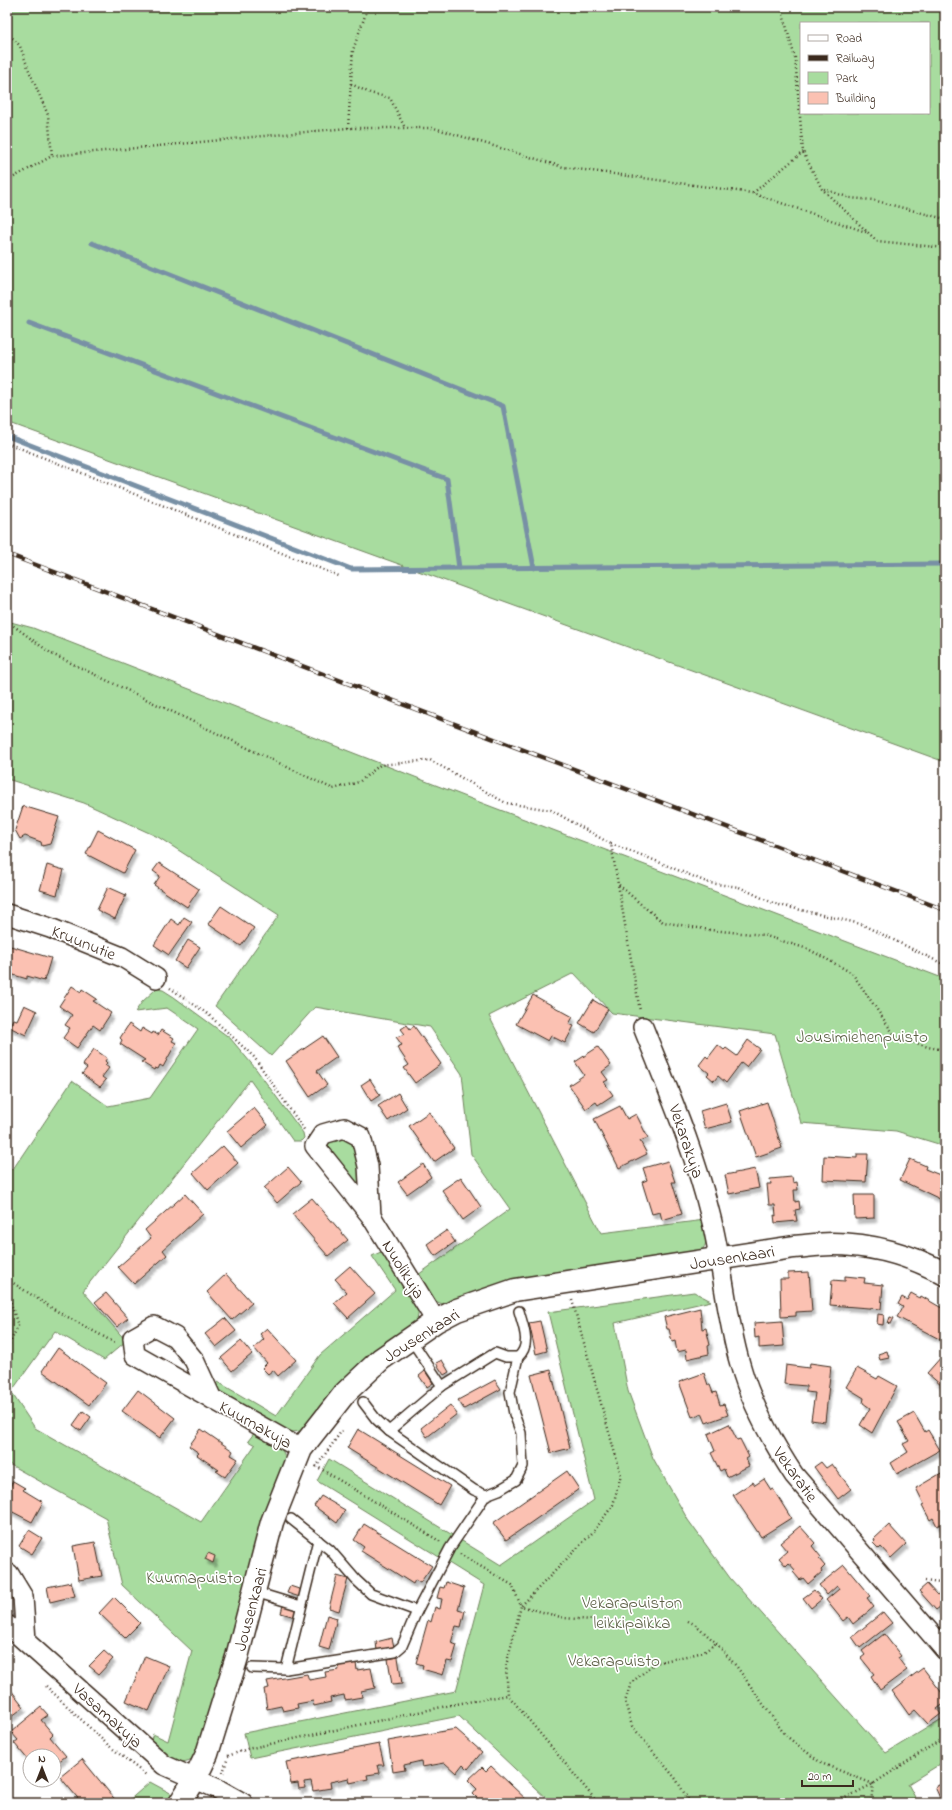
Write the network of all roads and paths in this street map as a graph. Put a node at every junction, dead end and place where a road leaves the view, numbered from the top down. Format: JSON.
{"nodes":[{"id":1,"x":368,"y":7,"type":"edge"},
{"id":2,"x":781,"y":7,"type":"edge"},
{"id":3,"x":7,"y":32,"type":"edge"},
{"id":4,"x":351,"y":84,"type":"junction"},
{"id":5,"x":348,"y":128,"type":"junction"},
{"id":6,"x":405,"y":128,"type":"junction"},
{"id":7,"x":803,"y":152,"type":"junction"},
{"id":8,"x":52,"y":156,"type":"junction"},
{"id":9,"x":7,"y":181,"type":"edge"},
{"id":10,"x":822,"y":189,"type":"junction"},
{"id":11,"x":752,"y":193,"type":"junction"},
{"id":12,"x":945,"y":219,"type":"edge"},
{"id":13,"x":869,"y":233,"type":"junction"},
{"id":14,"x":945,"y":248,"type":"edge"},
{"id":15,"x":7,"y":443,"type":"edge"},
{"id":16,"x":339,"y":576,"type":"dead end"},
{"id":17,"x":7,"y":621,"type":"edge"},
{"id":18,"x":611,"y":844,"type":"junction"},
{"id":19,"x":618,"y":884,"type":"junction"},
{"id":20,"x":7,"y":914,"type":"edge"},
{"id":21,"x":945,"y":965,"type":"edge"},
{"id":22,"x":156,"y":978,"type":"joint"},
{"id":23,"x":643,"y":1027,"type":"joint"},
{"id":24,"x":945,"y":1050,"type":"edge"},
{"id":25,"x":315,"y":1146,"type":"junction"},
{"id":26,"x":371,"y":1216,"type":"junction"},
{"id":27,"x":720,"y":1259,"type":"junction"},
{"id":28,"x":945,"y":1274,"type":"edge"},
{"id":29,"x":7,"y":1279,"type":"edge"},
{"id":30,"x":7,"y":1292,"type":"edge"},
{"id":31,"x":572,"y":1300,"type":"dead end"},
{"id":32,"x":519,"y":1311,"type":"dead end"},
{"id":33,"x":436,"y":1321,"type":"junction"},
{"id":34,"x":410,"y":1338,"type":"junction"},
{"id":35,"x":7,"y":1349,"type":"edge"},
{"id":36,"x":135,"y":1355,"type":"junction"},
{"id":37,"x":518,"y":1357,"type":"junction"},
{"id":38,"x":442,"y":1386,"type":"junction"},
{"id":39,"x":212,"y":1399,"type":"junction"},
{"id":40,"x":363,"y":1402,"type":"dead end"},
{"id":41,"x":389,"y":1431,"type":"junction"},
{"id":42,"x":301,"y":1449,"type":"junction"},
{"id":43,"x":316,"y":1466,"type":"dead end"},
{"id":44,"x":486,"y":1495,"type":"junction"},
{"id":45,"x":291,"y":1519,"type":"dead end"},
{"id":46,"x":318,"y":1540,"type":"junction"},
{"id":47,"x":450,"y":1548,"type":"junction"},
{"id":48,"x":7,"y":1574,"type":"edge"},
{"id":49,"x":925,"y":1581,"type":"dead end"},
{"id":50,"x":945,"y":1581,"type":"edge"},
{"id":51,"x":255,"y":1592,"type":"junction"},
{"id":52,"x":301,"y":1606,"type":"junction"},
{"id":53,"x":521,"y":1606,"type":"junction"},
{"id":54,"x":417,"y":1611,"type":"junction"},
{"id":55,"x":592,"y":1620,"type":"dead end"},
{"id":56,"x":688,"y":1621,"type":"dead end"},
{"id":57,"x":7,"y":1625,"type":"edge"},
{"id":58,"x":26,"y":1641,"type":"junction"},
{"id":59,"x":716,"y":1642,"type":"junction"},
{"id":60,"x":945,"y":1650,"type":"edge"},
{"id":61,"x":252,"y":1668,"type":"dead end"},
{"id":62,"x":286,"y":1669,"type":"junction"},
{"id":63,"x":508,"y":1695,"type":"junction"},
{"id":64,"x":945,"y":1737,"type":"edge"},
{"id":65,"x":228,"y":1756,"type":"dead end"},
{"id":66,"x":195,"y":1779,"type":"junction"},
{"id":67,"x":873,"y":1784,"type":"junction"},
{"id":68,"x":180,"y":1803,"type":"edge"},
{"id":69,"x":243,"y":1803,"type":"edge"},
{"id":70,"x":598,"y":1803,"type":"edge"},
{"id":71,"x":690,"y":1803,"type":"edge"},
{"id":72,"x":836,"y":1803,"type":"edge"},
{"id":73,"x":870,"y":1803,"type":"edge"}],
"edges":[{"from":1,"to":4,"type":"path"},
{"from":2,"to":7,"type":"path"},
{"from":3,"to":8,"type":"path"},
{"from":4,"to":5,"type":"path"},
{"from":4,"to":6,"type":"path"},
{"from":5,"to":6,"type":"path"},
{"from":5,"to":8,"type":"path"},
{"from":6,"to":11,"type":"path"},
{"from":7,"to":10,"type":"path"},
{"from":7,"to":11,"type":"path"},
{"from":8,"to":9,"type":"path"},
{"from":10,"to":12,"type":"path"},
{"from":10,"to":13,"type":"path"},
{"from":11,"to":13,"type":"path"},
{"from":13,"to":14,"type":"path"},
{"from":15,"to":16,"type":"path"},
{"from":17,"to":18,"type":"path"},
{"from":18,"to":19,"type":"path"},
{"from":18,"to":21,"type":"path"},
{"from":19,"to":23,"type":"path"},
{"from":19,"to":24,"type":"path"},
{"from":20,"to":22,"type":"street","name":"Kruunutie"},
{"from":22,"to":25,"type":"path"},
{"from":23,"to":27,"type":"street","name":"Vekarakuja"},
{"from":25,"to":26,"type":"street","name":"Nuolikuja"},
{"from":25,"to":26,"type":"street","name":"Nuolikuja"},
{"from":26,"to":33,"type":"street","name":"Nuolikuja"},
{"from":27,"to":28,"type":"street","name":"Jousenkaari"},
{"from":27,"to":33,"type":"street","name":"Jousenkaari"},
{"from":27,"to":60,"type":"street","name":"Vekaratie"},
{"from":29,"to":36,"type":"path"},
{"from":30,"to":35,"type":"path"},
{"from":31,"to":53,"type":"path"},
{"from":32,"to":37,"type":"lane"},
{"from":33,"to":34,"type":"street","name":"Jousenkaari"},
{"from":34,"to":38,"type":"lane"},
{"from":34,"to":42,"type":"street","name":"Jousenkaari"},
{"from":36,"to":39,"type":"street","name":"Kuurnakuja"},
{"from":36,"to":39,"type":"street","name":"Kuurnakuja"},
{"from":37,"to":38,"type":"lane"},
{"from":37,"to":44,"type":"lane"},
{"from":38,"to":41,"type":"lane"},
{"from":39,"to":42,"type":"street","name":"Kuurnakuja"},
{"from":40,"to":41,"type":"lane"},
{"from":41,"to":44,"type":"lane"},
{"from":42,"to":51,"type":"street","name":"Jousenkaari"},
{"from":43,"to":47,"type":"path"},
{"from":44,"to":47,"type":"lane"},
{"from":45,"to":46,"type":"lane"},
{"from":46,"to":52,"type":"lane"},
{"from":46,"to":54,"type":"lane"},
{"from":47,"to":53,"type":"path"},
{"from":47,"to":54,"type":"lane"},
{"from":48,"to":58,"type":"street"},
{"from":49,"to":50,"type":"path"},
{"from":51,"to":52,"type":"lane"},
{"from":51,"to":66,"type":"street","name":"Jousenkaari"},
{"from":52,"to":62,"type":"lane"},
{"from":53,"to":55,"type":"path"},
{"from":53,"to":63,"type":"path"},
{"from":54,"to":62,"type":"lane"},
{"from":56,"to":59,"type":"path"},
{"from":57,"to":58,"type":"street","name":"Vasamakuja"},
{"from":58,"to":66,"type":"street","name":"Vasamakuja"},
{"from":59,"to":67,"type":"path"},
{"from":59,"to":71,"type":"path"},
{"from":61,"to":62,"type":"lane"},
{"from":63,"to":65,"type":"path"},
{"from":63,"to":70,"type":"path"},
{"from":64,"to":67,"type":"path"},
{"from":66,"to":68,"type":"street","name":"Jousenkaari"},
{"from":66,"to":69,"type":"street","name":"Vasamakuja"},
{"from":67,"to":72,"type":"path"},
{"from":67,"to":73,"type":"path"}]}
